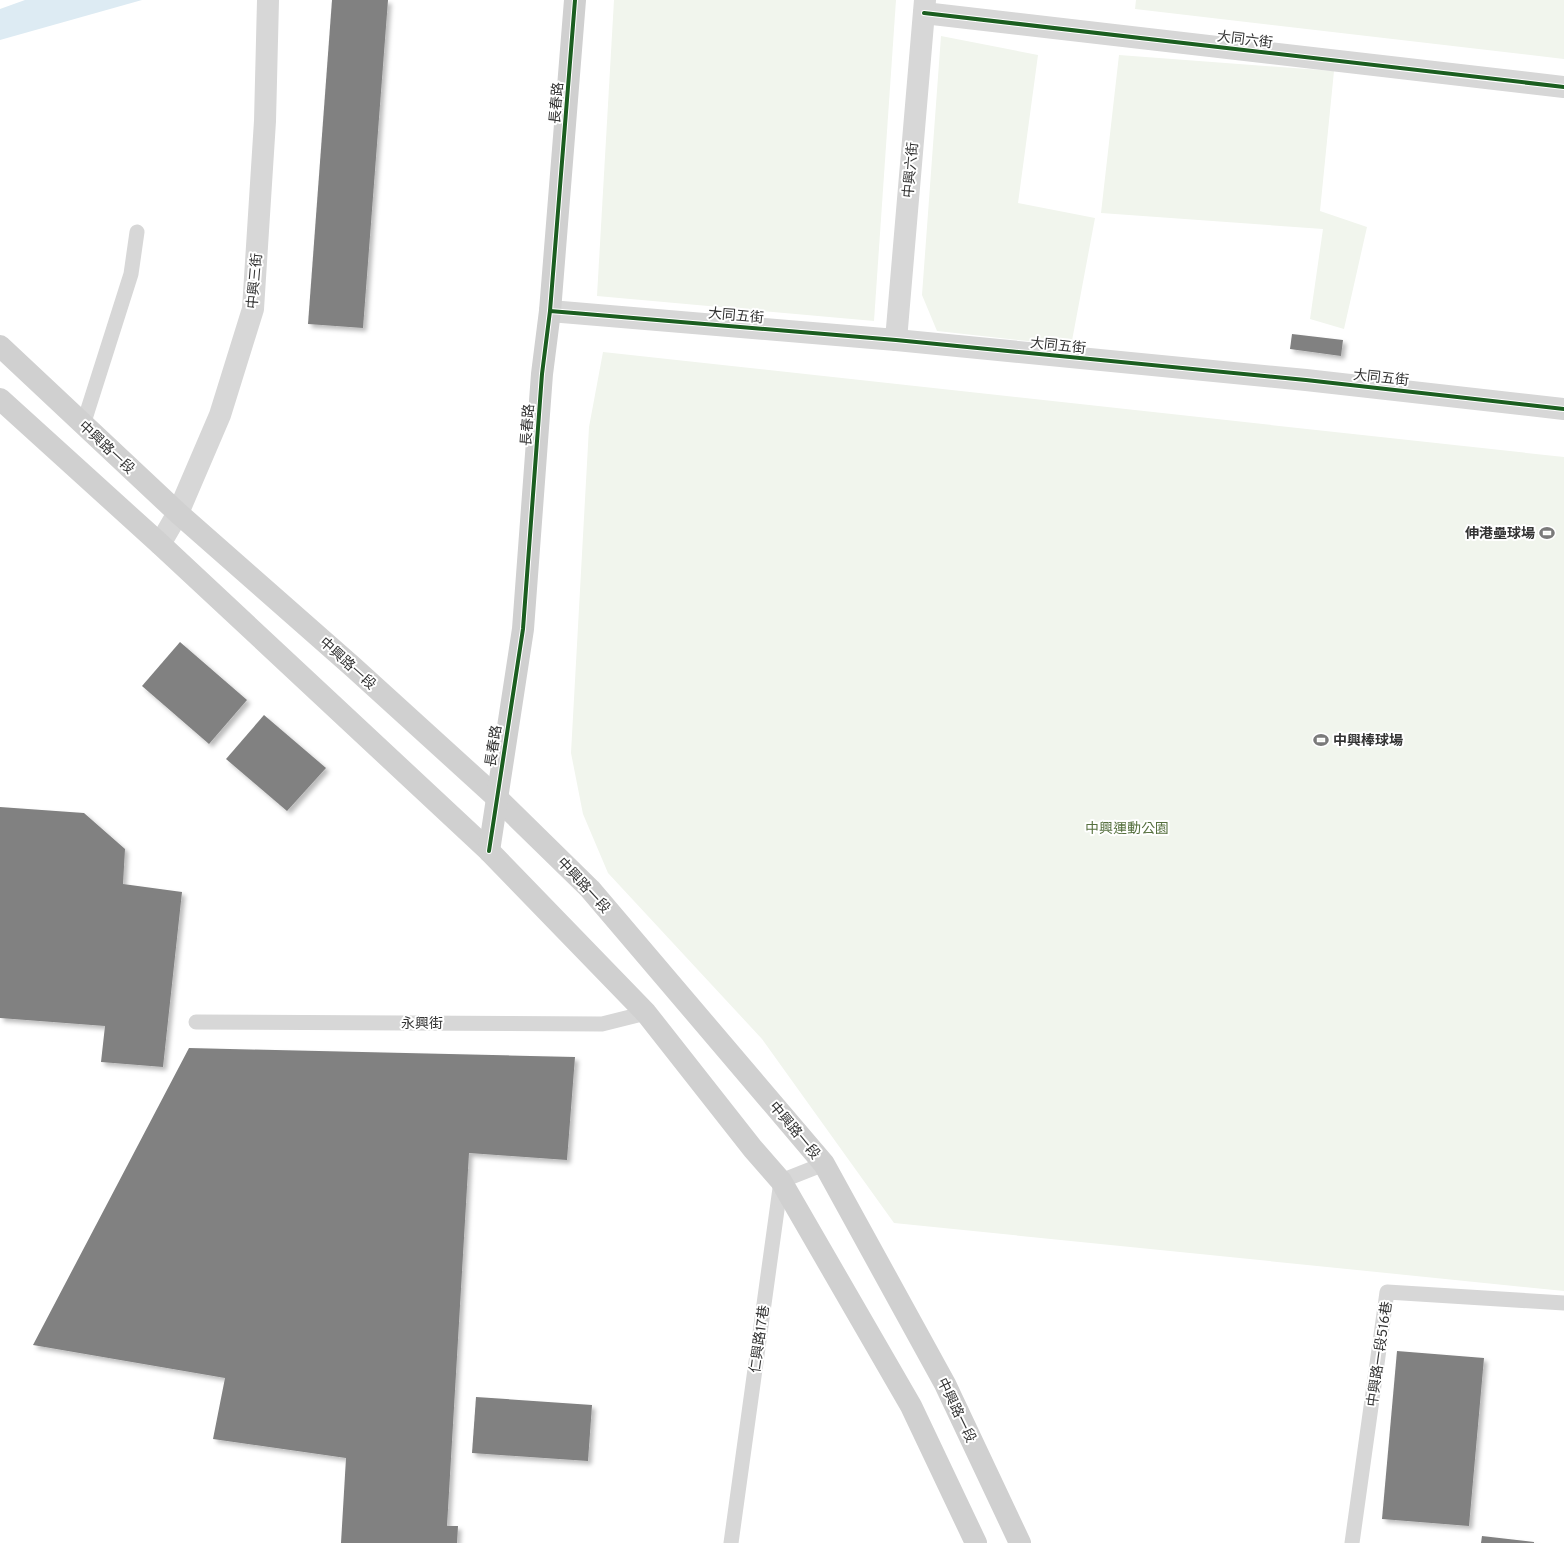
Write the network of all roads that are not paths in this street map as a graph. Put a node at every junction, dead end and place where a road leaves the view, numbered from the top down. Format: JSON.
{"nodes":[{"id":1,"x":268,"y":0,"type":"edge"},
{"id":2,"x":575,"y":0,"type":"edge"},
{"id":3,"x":924,"y":6,"type":"edge"},
{"id":4,"x":1564,"y":87,"type":"edge"},
{"id":5,"x":137,"y":232,"type":"dead end"},
{"id":6,"x":550,"y":311,"type":"junction"},
{"id":7,"x":896,"y":340,"type":"junction"},
{"id":8,"x":0,"y":346,"type":"edge"},
{"id":9,"x":0,"y":399,"type":"edge"},
{"id":10,"x":1564,"y":408,"type":"edge"},
{"id":11,"x":83,"y":424,"type":"junction"},
{"id":12,"x":178,"y":514,"type":"junction"},
{"id":13,"x":160,"y":544,"type":"junction"},
{"id":14,"x":496,"y":797,"type":"junction"},
{"id":15,"x":489,"y":851,"type":"junction"},
{"id":16,"x":646,"y":1013,"type":"junction"},
{"id":17,"x":196,"y":1022,"type":"dead end"},
{"id":18,"x":824,"y":1164,"type":"junction"},
{"id":19,"x":781,"y":1181,"type":"junction"},
{"id":20,"x":1564,"y":1303,"type":"edge"},
{"id":21,"x":731,"y":1543,"type":"edge"},
{"id":22,"x":976,"y":1543,"type":"edge"},
{"id":23,"x":1020,"y":1543,"type":"edge"},
{"id":24,"x":1352,"y":1543,"type":"edge"}],
"edges":[{"from":1,"to":12,"type":"street","name":"中興三街"},
{"from":2,"to":6,"type":"main road","name":"長春路"},
{"from":3,"to":4,"type":"street","name":"大同六街"},
{"from":3,"to":7,"type":"street","name":"中興六街"},
{"from":5,"to":11,"type":"lane"},
{"from":6,"to":7,"type":"street","name":"大同五街"},
{"from":6,"to":14,"type":"main road","name":"長春路"},
{"from":7,"to":10,"type":"street","name":"大同五街"},
{"from":8,"to":11,"type":"main road","name":"中興路一段"},
{"from":9,"to":13,"type":"main road"},
{"from":11,"to":12,"type":"main road","name":"中興路一段"},
{"from":12,"to":13,"type":"street","name":"中興三街"},
{"from":12,"to":14,"type":"main road","name":"中興路一段"},
{"from":13,"to":15,"type":"main road"},
{"from":14,"to":15,"type":"main road","name":"長春路"},
{"from":14,"to":18,"type":"main road","name":"中興路一段"},
{"from":15,"to":16,"type":"main road"},
{"from":16,"to":17,"type":"lane","name":"永興街"},
{"from":16,"to":19,"type":"main road"},
{"from":18,"to":19,"type":"lane"},
{"from":18,"to":23,"type":"main road","name":"中興路一段"},
{"from":19,"to":21,"type":"lane","name":"仁興路17巷"},
{"from":19,"to":22,"type":"main road"},
{"from":20,"to":24,"type":"lane","name":"中興路一段516巷"}]}
